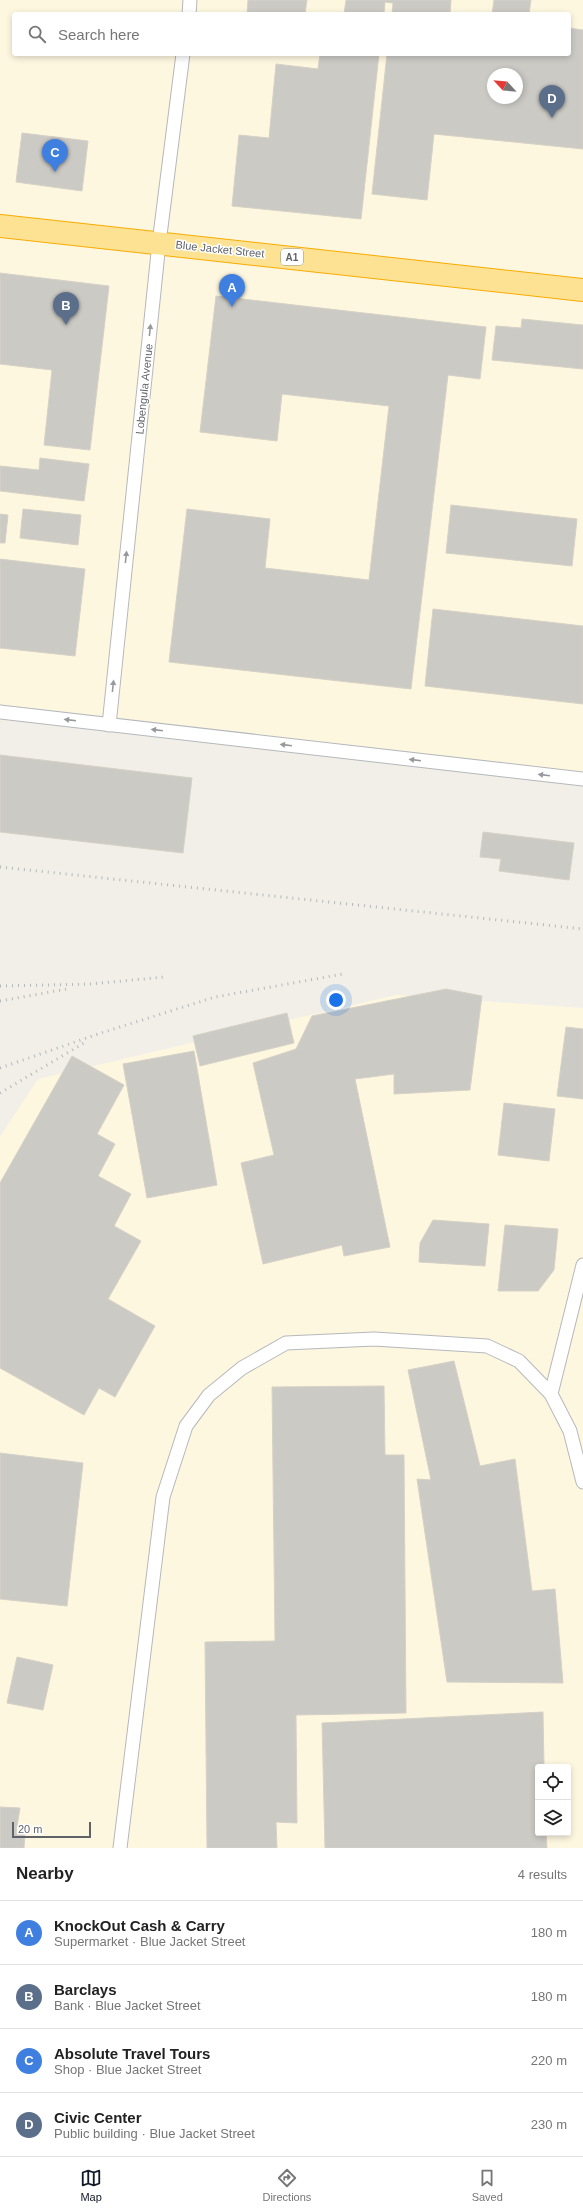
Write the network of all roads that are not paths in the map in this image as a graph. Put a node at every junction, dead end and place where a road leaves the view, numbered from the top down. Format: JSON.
{"nodes":[{"id":1,"x":190,"y":0,"type":"edge"},
{"id":2,"x":189,"y":12,"type":"edge"},
{"id":3,"x":183,"y":56,"type":"edge"},
{"id":4,"x":0,"y":226,"type":"edge"},
{"id":5,"x":159,"y":243,"type":"junction"},
{"id":6,"x":583,"y":290,"type":"edge"},
{"id":7,"x":0,"y":712,"type":"edge"},
{"id":8,"x":109,"y":725,"type":"junction"},
{"id":9,"x":583,"y":779,"type":"edge"},
{"id":10,"x":583,"y":1265,"type":"edge"},
{"id":11,"x":551,"y":1394,"type":"junction"},
{"id":12,"x":583,"y":1482,"type":"edge"},
{"id":13,"x":120,"y":1848,"type":"edge"}],
"edges":[{"from":1,"to":2,"type":"lane"},
{"from":3,"to":5,"type":"lane","name":"Lobengula Avenue"},
{"from":4,"to":5,"type":"highway","name":"Blue Jacket Street","number":"A1"},
{"from":5,"to":6,"type":"highway","name":"Blue Jacket Street","number":"A1"},
{"from":8,"to":5,"type":"lane","name":"Lobengula Avenue","one_way":true},
{"from":8,"to":7,"type":"lane","one_way":true},
{"from":9,"to":8,"type":"lane","one_way":true},
{"from":10,"to":11,"type":"lane"},
{"from":11,"to":12,"type":"lane"},
{"from":11,"to":13,"type":"lane"}]}
